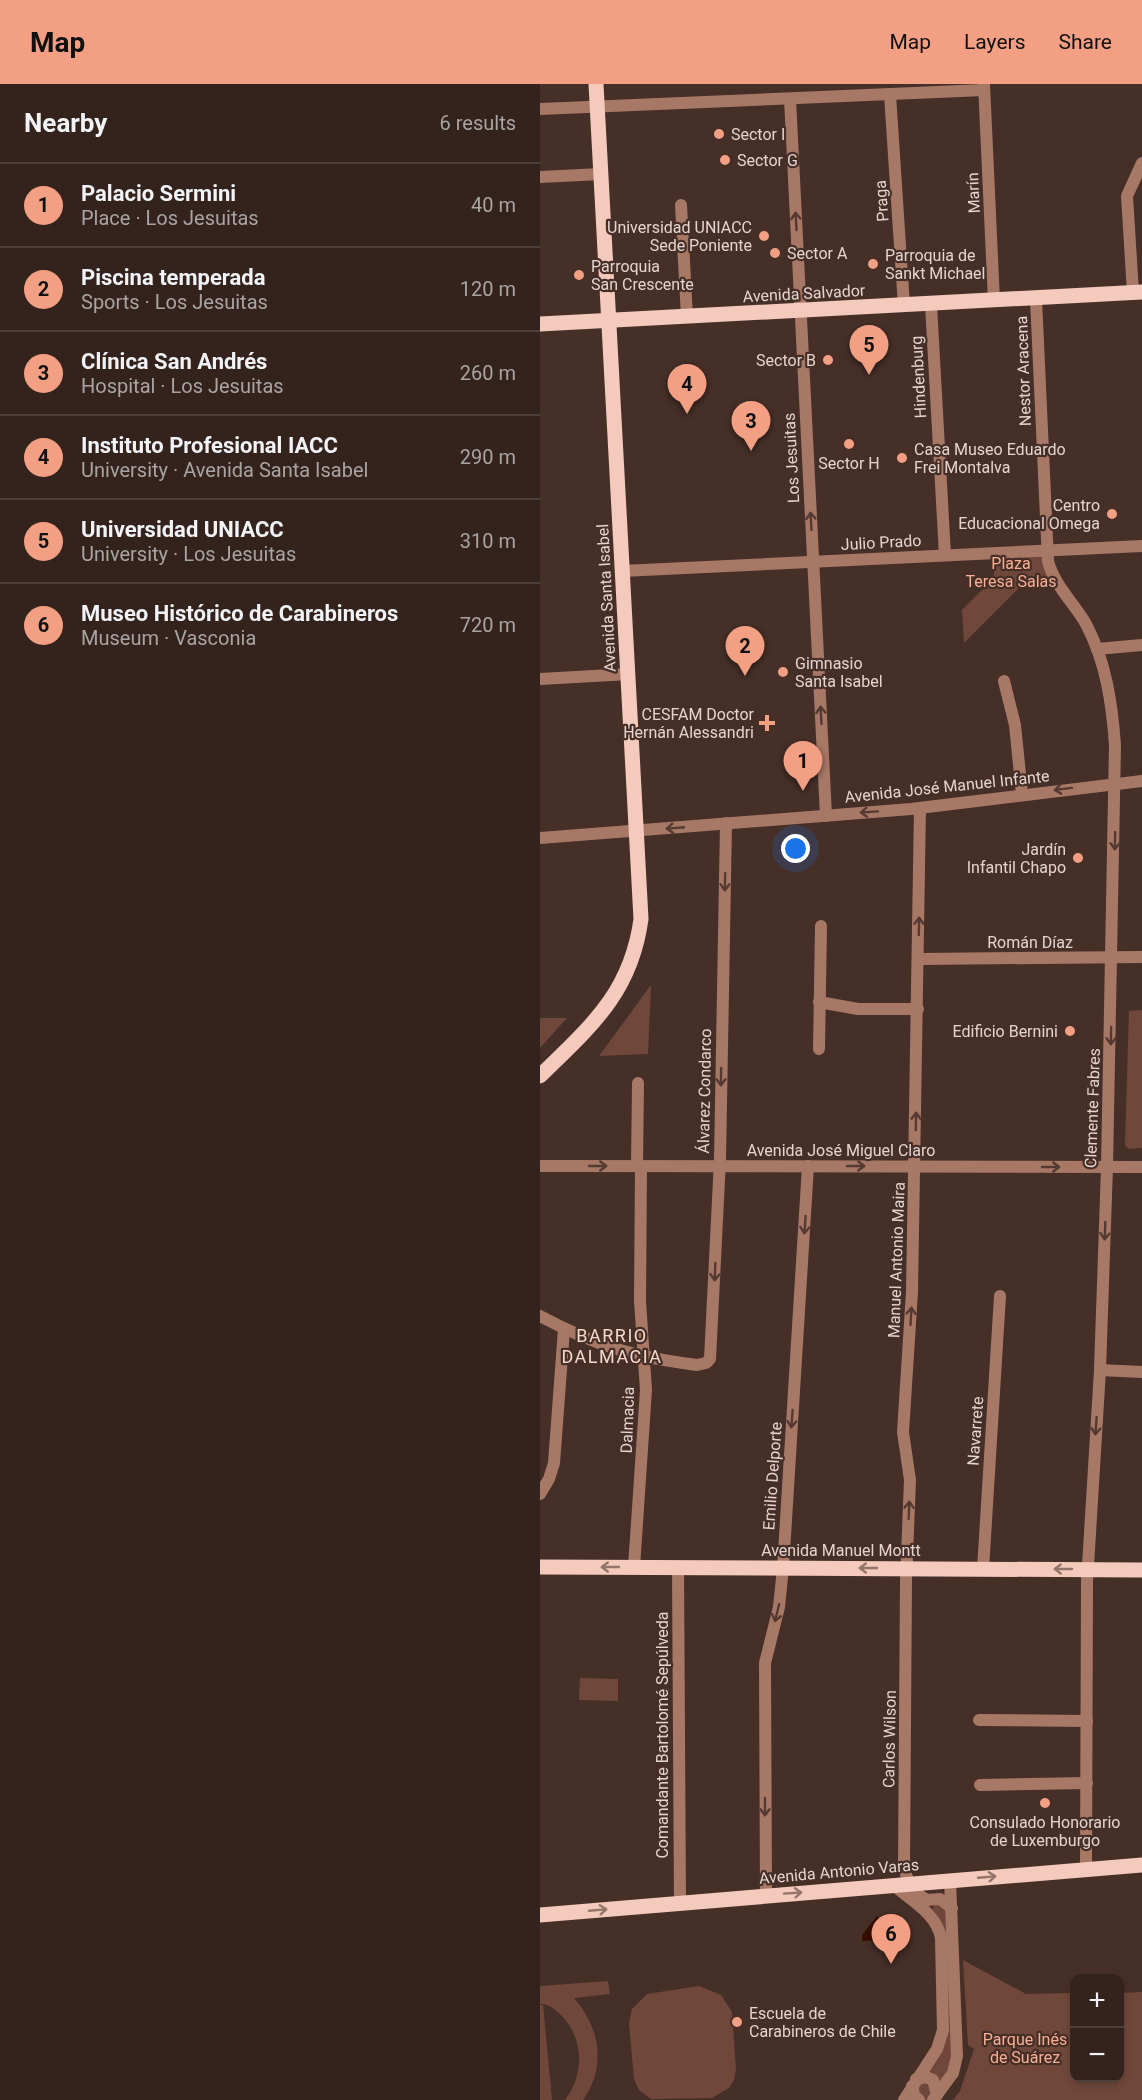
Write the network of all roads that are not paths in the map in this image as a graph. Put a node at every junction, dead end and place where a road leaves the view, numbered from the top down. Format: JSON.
{"nodes":[{"id":1,"x":596,"y":84,"type":"edge"},
{"id":2,"x":984,"y":87,"type":"edge"},
{"id":3,"x":890,"y":95,"type":"junction"},
{"id":4,"x":790,"y":99,"type":"junction"},
{"id":5,"x":597,"y":107,"type":"junction"},
{"id":6,"x":540,"y":110,"type":"edge"},
{"id":7,"x":1142,"y":163,"type":"edge"},
{"id":8,"x":601,"y":174,"type":"junction"},
{"id":9,"x":540,"y":177,"type":"edge"},
{"id":10,"x":681,"y":205,"type":"dead end"},
{"id":11,"x":1137,"y":293,"type":"edge"},
{"id":12,"x":1036,"y":298,"type":"junction"},
{"id":13,"x":994,"y":301,"type":"junction"},
{"id":14,"x":931,"y":304,"type":"junction"},
{"id":15,"x":904,"y":306,"type":"junction"},
{"id":16,"x":800,"y":311,"type":"junction"},
{"id":17,"x":687,"y":317,"type":"junction"},
{"id":18,"x":609,"y":320,"type":"junction"},
{"id":19,"x":540,"y":324,"type":"edge"},
{"id":20,"x":1142,"y":546,"type":"edge"},
{"id":21,"x":1047,"y":550,"type":"junction"},
{"id":22,"x":945,"y":555,"type":"junction"},
{"id":23,"x":813,"y":561,"type":"junction"},
{"id":24,"x":622,"y":571,"type":"junction"},
{"id":25,"x":1142,"y":645,"type":"edge"},
{"id":26,"x":1097,"y":649,"type":"junction"},
{"id":27,"x":628,"y":674,"type":"junction"},
{"id":28,"x":540,"y":679,"type":"edge"},
{"id":29,"x":1004,"y":681,"type":"dead end"},
{"id":30,"x":1142,"y":781,"type":"edge"},
{"id":31,"x":1116,"y":783,"type":"junction"},
{"id":32,"x":1022,"y":794,"type":"junction"},
{"id":33,"x":920,"y":808,"type":"junction"},
{"id":34,"x":826,"y":816,"type":"junction"},
{"id":35,"x":726,"y":823,"type":"junction"},
{"id":36,"x":638,"y":831,"type":"junction"},
{"id":37,"x":540,"y":838,"type":"edge"},
{"id":38,"x":821,"y":926,"type":"dead end"},
{"id":39,"x":1112,"y":957,"type":"junction"},
{"id":40,"x":1142,"y":957,"type":"edge"},
{"id":41,"x":918,"y":959,"type":"junction"},
{"id":42,"x":819,"y":1002,"type":"junction"},
{"id":43,"x":918,"y":1009,"type":"junction"},
{"id":44,"x":819,"y":1048,"type":"dead end"},
{"id":45,"x":540,"y":1076,"type":"edge"},
{"id":46,"x":638,"y":1083,"type":"dead end"},
{"id":47,"x":540,"y":1166,"type":"edge"},
{"id":48,"x":639,"y":1166,"type":"junction"},
{"id":49,"x":719,"y":1166,"type":"junction"},
{"id":50,"x":808,"y":1166,"type":"junction"},
{"id":51,"x":915,"y":1167,"type":"junction"},
{"id":52,"x":1107,"y":1167,"type":"junction"},
{"id":53,"x":1142,"y":1167,"type":"edge"},
{"id":54,"x":1000,"y":1296,"type":"dead end"},
{"id":55,"x":540,"y":1316,"type":"edge"},
{"id":56,"x":564,"y":1329,"type":"junction"},
{"id":57,"x":644,"y":1358,"type":"junction"},
{"id":58,"x":1100,"y":1370,"type":"junction"},
{"id":59,"x":1142,"y":1372,"type":"edge"},
{"id":60,"x":540,"y":1494,"type":"edge"},
{"id":61,"x":540,"y":1567,"type":"edge"},
{"id":62,"x":634,"y":1567,"type":"junction"},
{"id":63,"x":678,"y":1567,"type":"junction"},
{"id":64,"x":783,"y":1568,"type":"junction"},
{"id":65,"x":906,"y":1568,"type":"junction"},
{"id":66,"x":983,"y":1569,"type":"junction"},
{"id":67,"x":1088,"y":1569,"type":"junction"},
{"id":68,"x":1142,"y":1570,"type":"edge"},
{"id":69,"x":978,"y":1720,"type":"dead end"},
{"id":70,"x":1087,"y":1721,"type":"junction"},
{"id":71,"x":1087,"y":1784,"type":"junction"},
{"id":72,"x":980,"y":1785,"type":"dead end"},
{"id":73,"x":1142,"y":1865,"type":"edge"},
{"id":74,"x":1086,"y":1869,"type":"junction"},
{"id":75,"x":950,"y":1880,"type":"junction"},
{"id":76,"x":909,"y":1884,"type":"junction"},
{"id":77,"x":893,"y":1885,"type":"junction"},
{"id":78,"x":766,"y":1895,"type":"junction"},
{"id":79,"x":680,"y":1903,"type":"junction"},
{"id":80,"x":925,"y":1905,"type":"junction"},
{"id":81,"x":952,"y":1908,"type":"junction"},
{"id":82,"x":540,"y":1915,"type":"edge"},
{"id":83,"x":914,"y":2083,"type":"junction"},
{"id":84,"x":935,"y":2098,"type":"edge"},
{"id":85,"x":904,"y":2100,"type":"edge"},
{"id":86,"x":919,"y":2100,"type":"edge"}],
"edges":[{"from":1,"to":5,"type":"main road","name":"Avenida Santa Isabel"},
{"from":2,"to":3,"type":"street"},
{"from":2,"to":13,"type":"street","name":"Marín"},
{"from":3,"to":4,"type":"street"},
{"from":3,"to":15,"type":"street","name":"Praga"},
{"from":4,"to":5,"type":"street"},
{"from":16,"to":4,"type":"street","name":"Los Jesuitas","one_way":true},
{"from":5,"to":6,"type":"street"},
{"from":5,"to":8,"type":"main road","name":"Avenida Santa Isabel"},
{"from":7,"to":11,"type":"street"},
{"from":8,"to":9,"type":"street"},
{"from":8,"to":18,"type":"main road","name":"Avenida Santa Isabel"},
{"from":10,"to":17,"type":"street"},
{"from":11,"to":12,"type":"main road","name":"Avenida Salvador"},
{"from":12,"to":13,"type":"main road","name":"Avenida Salvador"},
{"from":12,"to":21,"type":"street","name":"Nestor Aracena"},
{"from":13,"to":14,"type":"main road","name":"Avenida Salvador"},
{"from":14,"to":15,"type":"main road","name":"Avenida Salvador"},
{"from":14,"to":22,"type":"street","name":"Hindenburg"},
{"from":15,"to":16,"type":"main road","name":"Avenida Salvador"},
{"from":16,"to":17,"type":"main road","name":"Avenida Salvador"},
{"from":23,"to":16,"type":"street","name":"Los Jesuitas","one_way":true},
{"from":17,"to":18,"type":"main road","name":"Avenida Salvador"},
{"from":18,"to":19,"type":"main road","name":"Avenida Salvador"},
{"from":18,"to":24,"type":"main road","name":"Avenida Santa Isabel"},
{"from":20,"to":21,"type":"street","name":"Julio Prado"},
{"from":21,"to":22,"type":"street","name":"Julio Prado"},
{"from":21,"to":26,"type":"street","name":"Clemente Fabres"},
{"from":22,"to":23,"type":"street","name":"Julio Prado"},
{"from":23,"to":24,"type":"street","name":"Julio Prado"},
{"from":34,"to":23,"type":"street","name":"Los Jesuitas","one_way":true},
{"from":24,"to":27,"type":"main road","name":"Avenida Santa Isabel"},
{"from":25,"to":26,"type":"street"},
{"from":26,"to":31,"type":"street","name":"Clemente Fabres"},
{"from":27,"to":28,"type":"street"},
{"from":27,"to":36,"type":"main road","name":"Avenida Santa Isabel"},
{"from":29,"to":32,"type":"street"},
{"from":30,"to":31,"type":"street","name":"Avenida José Manuel Infante"},
{"from":31,"to":32,"type":"street","name":"Avenida José Manuel Infante","one_way":true},
{"from":31,"to":39,"type":"street","name":"Clemente Fabres","one_way":true},
{"from":32,"to":33,"type":"street","name":"Avenida José Manuel Infante"},
{"from":33,"to":34,"type":"street","name":"Avenida José Manuel Infante","one_way":true},
{"from":41,"to":33,"type":"street","name":"Manuel Antonio Maira","one_way":true},
{"from":34,"to":35,"type":"street","name":"Avenida José Manuel Infante"},
{"from":35,"to":36,"type":"street","name":"Avenida José Manuel Infante","one_way":true},
{"from":35,"to":49,"type":"street","name":"Álvarez Condarco","one_way":true},
{"from":36,"to":37,"type":"street","name":"Avenida José Manuel Infante"},
{"from":36,"to":45,"type":"main road","name":"Avenida Santa Isabel"},
{"from":38,"to":42,"type":"street"},
{"from":39,"to":40,"type":"street","name":"Román Díaz"},
{"from":39,"to":41,"type":"street","name":"Román Díaz"},
{"from":39,"to":52,"type":"street","name":"Clemente Fabres","one_way":true},
{"from":41,"to":43,"type":"street","name":"Manuel Antonio Maira"},
{"from":42,"to":43,"type":"street"},
{"from":42,"to":44,"type":"street"},
{"from":51,"to":43,"type":"street","name":"Manuel Antonio Maira","one_way":true},
{"from":46,"to":48,"type":"street","name":"Dalmacia"},
{"from":47,"to":48,"type":"street","name":"Avenida José Miguel Claro","one_way":true},
{"from":48,"to":49,"type":"street","name":"Avenida José Miguel Claro"},
{"from":48,"to":57,"type":"street","name":"Dalmacia"},
{"from":49,"to":50,"type":"street","name":"Avenida José Miguel Claro"},
{"from":49,"to":57,"type":"street","name":"Álvarez Condarco","one_way":true},
{"from":50,"to":51,"type":"street","name":"Avenida José Miguel Claro","one_way":true},
{"from":50,"to":64,"type":"street","name":"Emilio Delporte","one_way":true},
{"from":51,"to":52,"type":"street","name":"Avenida José Miguel Claro","one_way":true},
{"from":65,"to":51,"type":"street","name":"Manuel Antonio Maira","one_way":true},
{"from":52,"to":53,"type":"street","name":"Avenida José Miguel Claro"},
{"from":52,"to":58,"type":"street","name":"Clemente Fabres","one_way":true},
{"from":54,"to":66,"type":"street","name":"Navarrete"},
{"from":55,"to":56,"type":"street"},
{"from":56,"to":57,"type":"street"},
{"from":56,"to":60,"type":"street"},
{"from":57,"to":62,"type":"street","name":"Dalmacia"},
{"from":58,"to":59,"type":"street"},
{"from":58,"to":67,"type":"street","name":"Clemente Fabres","one_way":true},
{"from":62,"to":61,"type":"main road","name":"Avenida Manuel Montt","one_way":true},
{"from":62,"to":63,"type":"main road","name":"Avenida Manuel Montt"},
{"from":63,"to":64,"type":"main road","name":"Avenida Manuel Montt"},
{"from":63,"to":79,"type":"street","name":"Comandante Bartolomé Sepúlveda"},
{"from":65,"to":64,"type":"main road","name":"Avenida Manuel Montt","one_way":true},
{"from":64,"to":78,"type":"street","name":"Emilio Delporte","one_way":true},
{"from":65,"to":66,"type":"main road","name":"Avenida Manuel Montt"},
{"from":65,"to":76,"type":"street","name":"Carlos Wilson"},
{"from":67,"to":66,"type":"main road","name":"Avenida Manuel Montt","one_way":true},
{"from":67,"to":68,"type":"main road","name":"Avenida Manuel Montt"},
{"from":67,"to":70,"type":"street","name":"Clemente Fabres"},
{"from":69,"to":70,"type":"street"},
{"from":70,"to":71,"type":"street","name":"Clemente Fabres"},
{"from":71,"to":72,"type":"street"},
{"from":71,"to":74,"type":"street","name":"Clemente Fabres"},
{"from":73,"to":74,"type":"main road","name":"Avenida Antonio Varas"},
{"from":75,"to":74,"type":"main road","name":"Avenida Antonio Varas","one_way":true},
{"from":75,"to":76,"type":"main road","name":"Avenida Antonio Varas"},
{"from":75,"to":81,"type":"street"},
{"from":76,"to":77,"type":"main road","name":"Avenida Antonio Varas"},
{"from":76,"to":80,"type":"street"},
{"from":78,"to":77,"type":"main road","name":"Avenida Antonio Varas","one_way":true},
{"from":77,"to":80,"type":"street"},
{"from":78,"to":79,"type":"main road","name":"Avenida Antonio Varas"},
{"from":82,"to":79,"type":"main road","name":"Avenida Antonio Varas","one_way":true},
{"from":80,"to":81,"type":"street"},
{"from":80,"to":83,"type":"street"},
{"from":81,"to":84,"type":"street"},
{"from":83,"to":84,"type":"street"},
{"from":83,"to":85,"type":"street"},
{"from":83,"to":86,"type":"street"}]}
